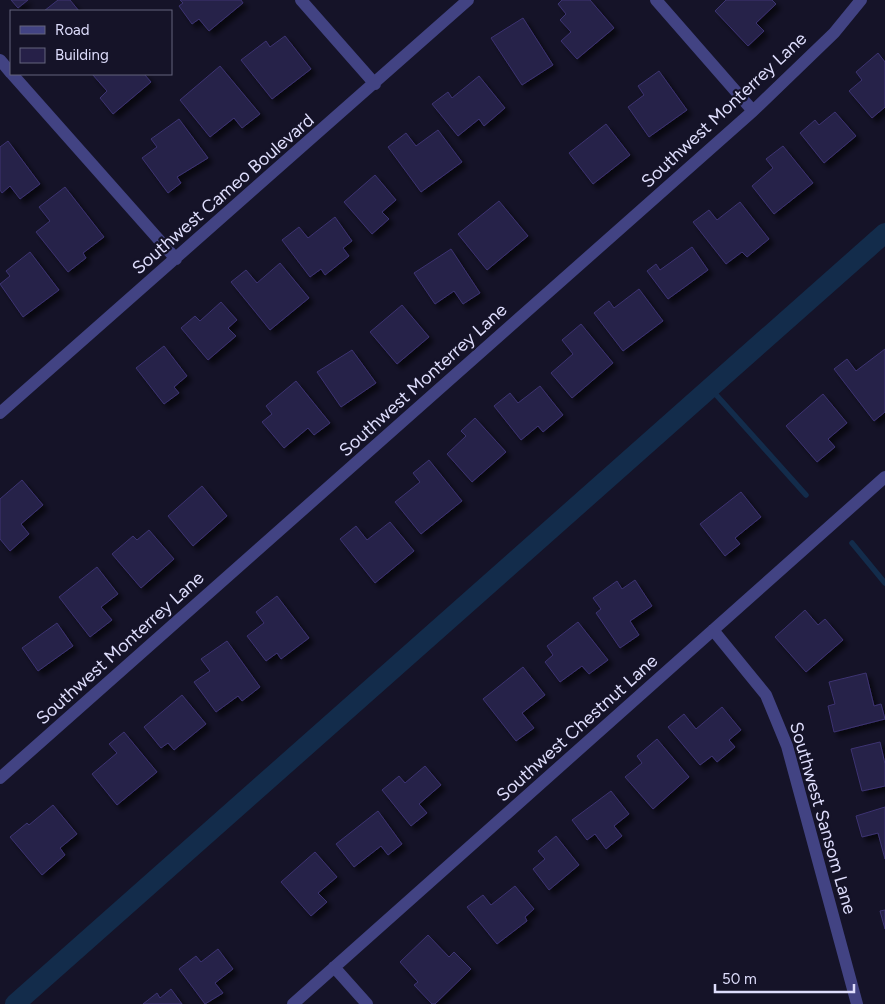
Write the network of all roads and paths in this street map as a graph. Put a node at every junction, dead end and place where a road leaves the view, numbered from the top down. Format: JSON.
{"nodes":[{"id":1,"x":301,"y":0,"type":"edge"},
{"id":2,"x":468,"y":0,"type":"edge"},
{"id":3,"x":656,"y":0,"type":"edge"},
{"id":4,"x":861,"y":0,"type":"edge"},
{"id":5,"x":0,"y":60,"type":"edge"},
{"id":6,"x":10,"y":71,"type":"edge"},
{"id":7,"x":14,"y":75,"type":"edge"},
{"id":8,"x":375,"y":84,"type":"junction"},
{"id":9,"x":753,"y":111,"type":"junction"},
{"id":10,"x":176,"y":259,"type":"junction"},
{"id":11,"x":0,"y":413,"type":"edge"},
{"id":12,"x":885,"y":477,"type":"edge"},
{"id":13,"x":713,"y":630,"type":"junction"},
{"id":14,"x":0,"y":778,"type":"edge"},
{"id":15,"x":334,"y":967,"type":"junction"},
{"id":16,"x":293,"y":1004,"type":"edge"},
{"id":17,"x":367,"y":1004,"type":"edge"},
{"id":18,"x":857,"y":1004,"type":"edge"}],
"edges":[{"from":1,"to":8,"type":"street"},
{"from":2,"to":8,"type":"street","name":"Southwest Cameo Boulevard"},
{"from":3,"to":9,"type":"street"},
{"from":4,"to":9,"type":"street","name":"Southwest Monterrey Lane"},
{"from":5,"to":6,"type":"street"},
{"from":7,"to":10,"type":"street"},
{"from":8,"to":10,"type":"street","name":"Southwest Cameo Boulevard"},
{"from":9,"to":14,"type":"street","name":"Southwest Monterrey Lane"},
{"from":10,"to":11,"type":"street","name":"Southwest Cameo Boulevard"},
{"from":12,"to":13,"type":"street","name":"Southwest Chestnut Lane"},
{"from":13,"to":15,"type":"street","name":"Southwest Chestnut Lane"},
{"from":13,"to":18,"type":"street","name":"Southwest Sansom Lane"},
{"from":15,"to":16,"type":"street","name":"Southwest Chestnut Lane"},
{"from":15,"to":17,"type":"street"}]}
